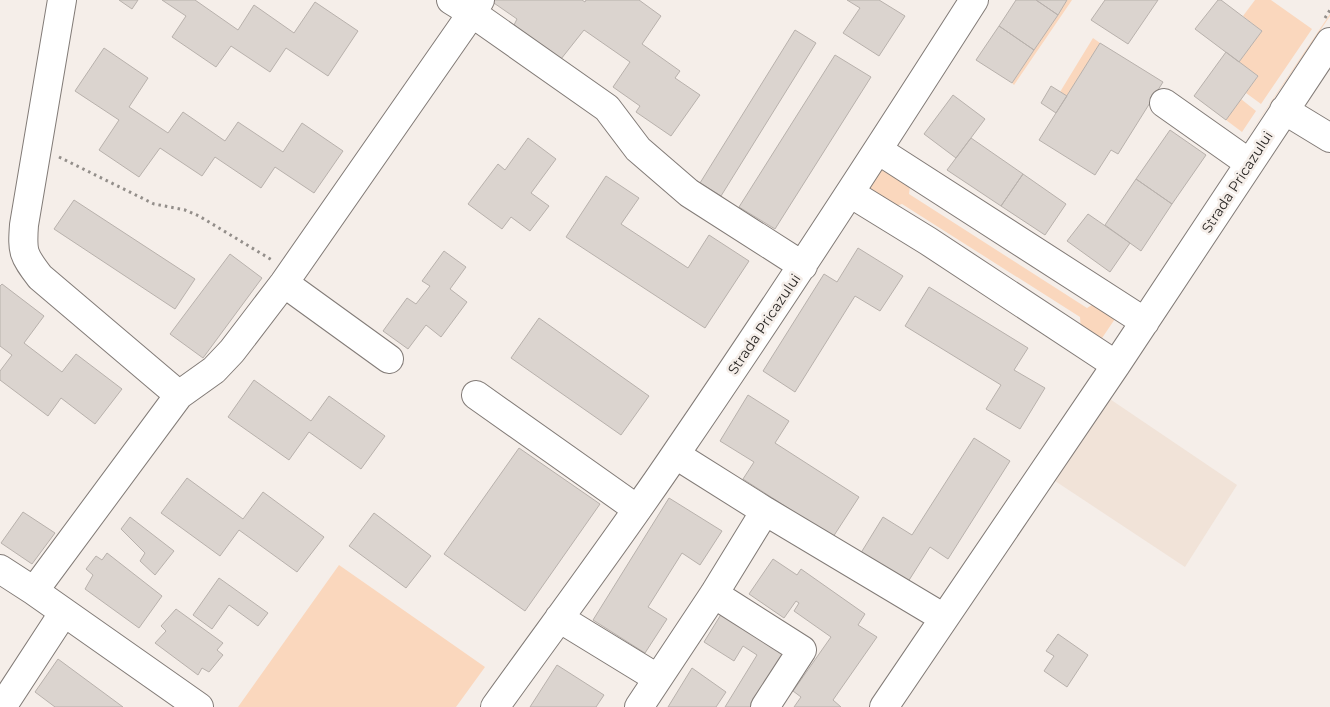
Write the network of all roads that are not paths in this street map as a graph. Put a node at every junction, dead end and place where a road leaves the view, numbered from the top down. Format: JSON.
{"nodes":[{"id":1,"x":62,"y":0,"type":"edge"},
{"id":2,"x":974,"y":0,"type":"edge"},
{"id":3,"x":468,"y":4,"type":"edge"},
{"id":4,"x":1330,"y":42,"type":"edge"},
{"id":5,"x":1164,"y":103,"type":"dead end"},
{"id":6,"x":1284,"y":110,"type":"junction"},
{"id":7,"x":1330,"y":138,"type":"edge"},
{"id":8,"x":878,"y":150,"type":"junction"},
{"id":9,"x":1249,"y":163,"type":"junction"},
{"id":10,"x":850,"y":193,"type":"junction"},
{"id":11,"x":803,"y":266,"type":"junction"},
{"id":12,"x":288,"y":278,"type":"junction"},
{"id":13,"x":1145,"y":322,"type":"junction"},
{"id":14,"x":389,"y":360,"type":"dead end"},
{"id":15,"x":1116,"y":365,"type":"junction"},
{"id":16,"x":179,"y":395,"type":"junction"},
{"id":17,"x":476,"y":395,"type":"dead end"},
{"id":18,"x":676,"y":455,"type":"junction"},
{"id":19,"x":637,"y":509,"type":"junction"},
{"id":20,"x":765,"y":511,"type":"junction"},
{"id":21,"x":0,"y":569,"type":"edge"},
{"id":22,"x":34,"y":591,"type":"junction"},
{"id":23,"x":714,"y":594,"type":"junction"},
{"id":24,"x":64,"y":612,"type":"junction"},
{"id":25,"x":559,"y":618,"type":"junction"},
{"id":26,"x":944,"y":618,"type":"junction"},
{"id":27,"x":657,"y":678,"type":"junction"},
{"id":28,"x":2,"y":707,"type":"edge"},
{"id":29,"x":198,"y":707,"type":"edge"},
{"id":30,"x":495,"y":707,"type":"edge"},
{"id":31,"x":639,"y":707,"type":"edge"},
{"id":32,"x":765,"y":707,"type":"edge"},
{"id":33,"x":884,"y":707,"type":"edge"}],
"edges":[{"from":1,"to":16,"type":"street"},
{"from":2,"to":8,"type":"street","name":"Strada Pricazului"},
{"from":3,"to":11,"type":"street"},
{"from":3,"to":12,"type":"street"},
{"from":4,"to":6,"type":"street","name":"Strada Pricazului"},
{"from":5,"to":9,"type":"street"},
{"from":6,"to":7,"type":"street"},
{"from":6,"to":9,"type":"street","name":"Strada Pricazului"},
{"from":8,"to":10,"type":"street","name":"Strada Pricazului"},
{"from":8,"to":13,"type":"street"},
{"from":9,"to":13,"type":"street","name":"Strada Pricazului"},
{"from":10,"to":11,"type":"street","name":"Strada Pricazului"},
{"from":10,"to":15,"type":"street"},
{"from":11,"to":18,"type":"street","name":"Strada Pricazului"},
{"from":12,"to":14,"type":"street"},
{"from":12,"to":16,"type":"street"},
{"from":13,"to":15,"type":"street","name":"Strada Pricazului"},
{"from":15,"to":26,"type":"street","name":"Strada Pricazului"},
{"from":16,"to":22,"type":"street"},
{"from":17,"to":19,"type":"street"},
{"from":18,"to":19,"type":"street","name":"Strada Pricazului"},
{"from":18,"to":20,"type":"street"},
{"from":19,"to":25,"type":"street","name":"Strada Pricazului"},
{"from":20,"to":23,"type":"street"},
{"from":20,"to":26,"type":"street"},
{"from":21,"to":22,"type":"street"},
{"from":22,"to":24,"type":"street"},
{"from":23,"to":27,"type":"street"},
{"from":23,"to":32,"type":"street"},
{"from":24,"to":28,"type":"street"},
{"from":24,"to":29,"type":"street"},
{"from":25,"to":27,"type":"street"},
{"from":25,"to":30,"type":"street","name":"Strada Pricazului"},
{"from":26,"to":33,"type":"street","name":"Strada Pricazului"},
{"from":27,"to":31,"type":"street"}]}
